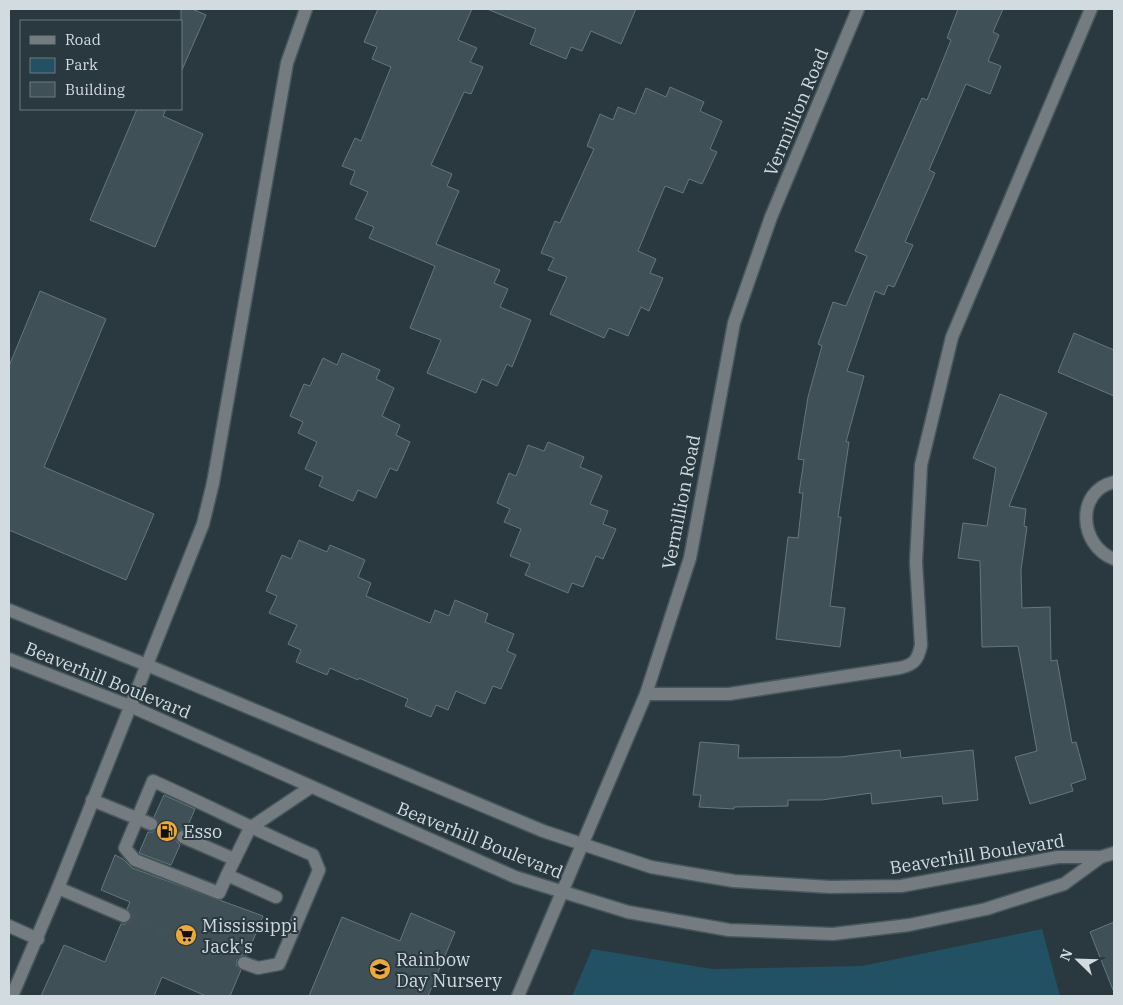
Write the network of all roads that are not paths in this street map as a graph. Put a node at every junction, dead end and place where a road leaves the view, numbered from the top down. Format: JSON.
{"nodes":[{"id":1,"x":306,"y":9,"type":"edge"},
{"id":2,"x":858,"y":9,"type":"edge"},
{"id":3,"x":1091,"y":9,"type":"edge"},
{"id":4,"x":1114,"y":482,"type":"edge"},
{"id":5,"x":1114,"y":559,"type":"edge"},
{"id":6,"x":9,"y":610,"type":"edge"},
{"id":7,"x":9,"y":658,"type":"edge"},
{"id":8,"x":147,"y":665,"type":"junction"},
{"id":9,"x":646,"y":694,"type":"junction"},
{"id":10,"x":130,"y":706,"type":"junction"},
{"id":11,"x":310,"y":787,"type":"junction"},
{"id":12,"x":92,"y":800,"type":"junction"},
{"id":13,"x":137,"y":819,"type":"junction"},
{"id":14,"x":151,"y":824,"type":"tunnel mouth"},
{"id":15,"x":250,"y":828,"type":"junction"},
{"id":16,"x":183,"y":838,"type":"tunnel mouth"},
{"id":17,"x":582,"y":845,"type":"junction"},
{"id":18,"x":1114,"y":853,"type":"edge"},
{"id":19,"x":1101,"y":857,"type":"junction"},
{"id":20,"x":234,"y":859,"type":"junction"},
{"id":21,"x":227,"y":875,"type":"junction"},
{"id":22,"x":58,"y":888,"type":"junction"},
{"id":23,"x":562,"y":893,"type":"junction"},
{"id":24,"x":276,"y":897,"type":"dead end"},
{"id":25,"x":124,"y":916,"type":"tunnel mouth"},
{"id":26,"x":9,"y":926,"type":"edge"},
{"id":27,"x":38,"y":939,"type":"junction"},
{"id":28,"x":244,"y":963,"type":"tunnel mouth"},
{"id":29,"x":12,"y":996,"type":"edge"},
{"id":30,"x":518,"y":996,"type":"edge"}],
"edges":[{"from":1,"to":8,"type":"street"},
{"from":2,"to":9,"type":"street","name":"Vermillion Road"},
{"from":3,"to":9,"type":"street"},
{"from":4,"to":5,"type":"street"},
{"from":6,"to":8,"type":"street","name":"Beaverhill Boulevard"},
{"from":7,"to":10,"type":"street","name":"Beaverhill Boulevard"},
{"from":8,"to":10,"type":"street"},
{"from":8,"to":17,"type":"street","name":"Beaverhill Boulevard"},
{"from":9,"to":17,"type":"street","name":"Vermillion Road"},
{"from":10,"to":11,"type":"street","name":"Beaverhill Boulevard"},
{"from":10,"to":12,"type":"street"},
{"from":11,"to":15,"type":"street"},
{"from":11,"to":23,"type":"street","name":"Beaverhill Boulevard"},
{"from":12,"to":13,"type":"street"},
{"from":12,"to":22,"type":"street"},
{"from":13,"to":14,"type":"street"},
{"from":13,"to":15,"type":"street"},
{"from":13,"to":21,"type":"street"},
{"from":15,"to":20,"type":"street"},
{"from":15,"to":28,"type":"street"},
{"from":16,"to":20,"type":"street"},
{"from":17,"to":19,"type":"street","name":"Beaverhill Boulevard"},
{"from":17,"to":23,"type":"street","name":"Vermillion Road"},
{"from":18,"to":19,"type":"street","name":"Beaverhill Boulevard"},
{"from":19,"to":23,"type":"street","name":"Beaverhill Boulevard"},
{"from":20,"to":21,"type":"street"},
{"from":21,"to":24,"type":"street"},
{"from":22,"to":25,"type":"street"},
{"from":22,"to":27,"type":"street"},
{"from":23,"to":30,"type":"street","name":"Vermillion Road"},
{"from":26,"to":27,"type":"street"},
{"from":27,"to":29,"type":"street"}]}
